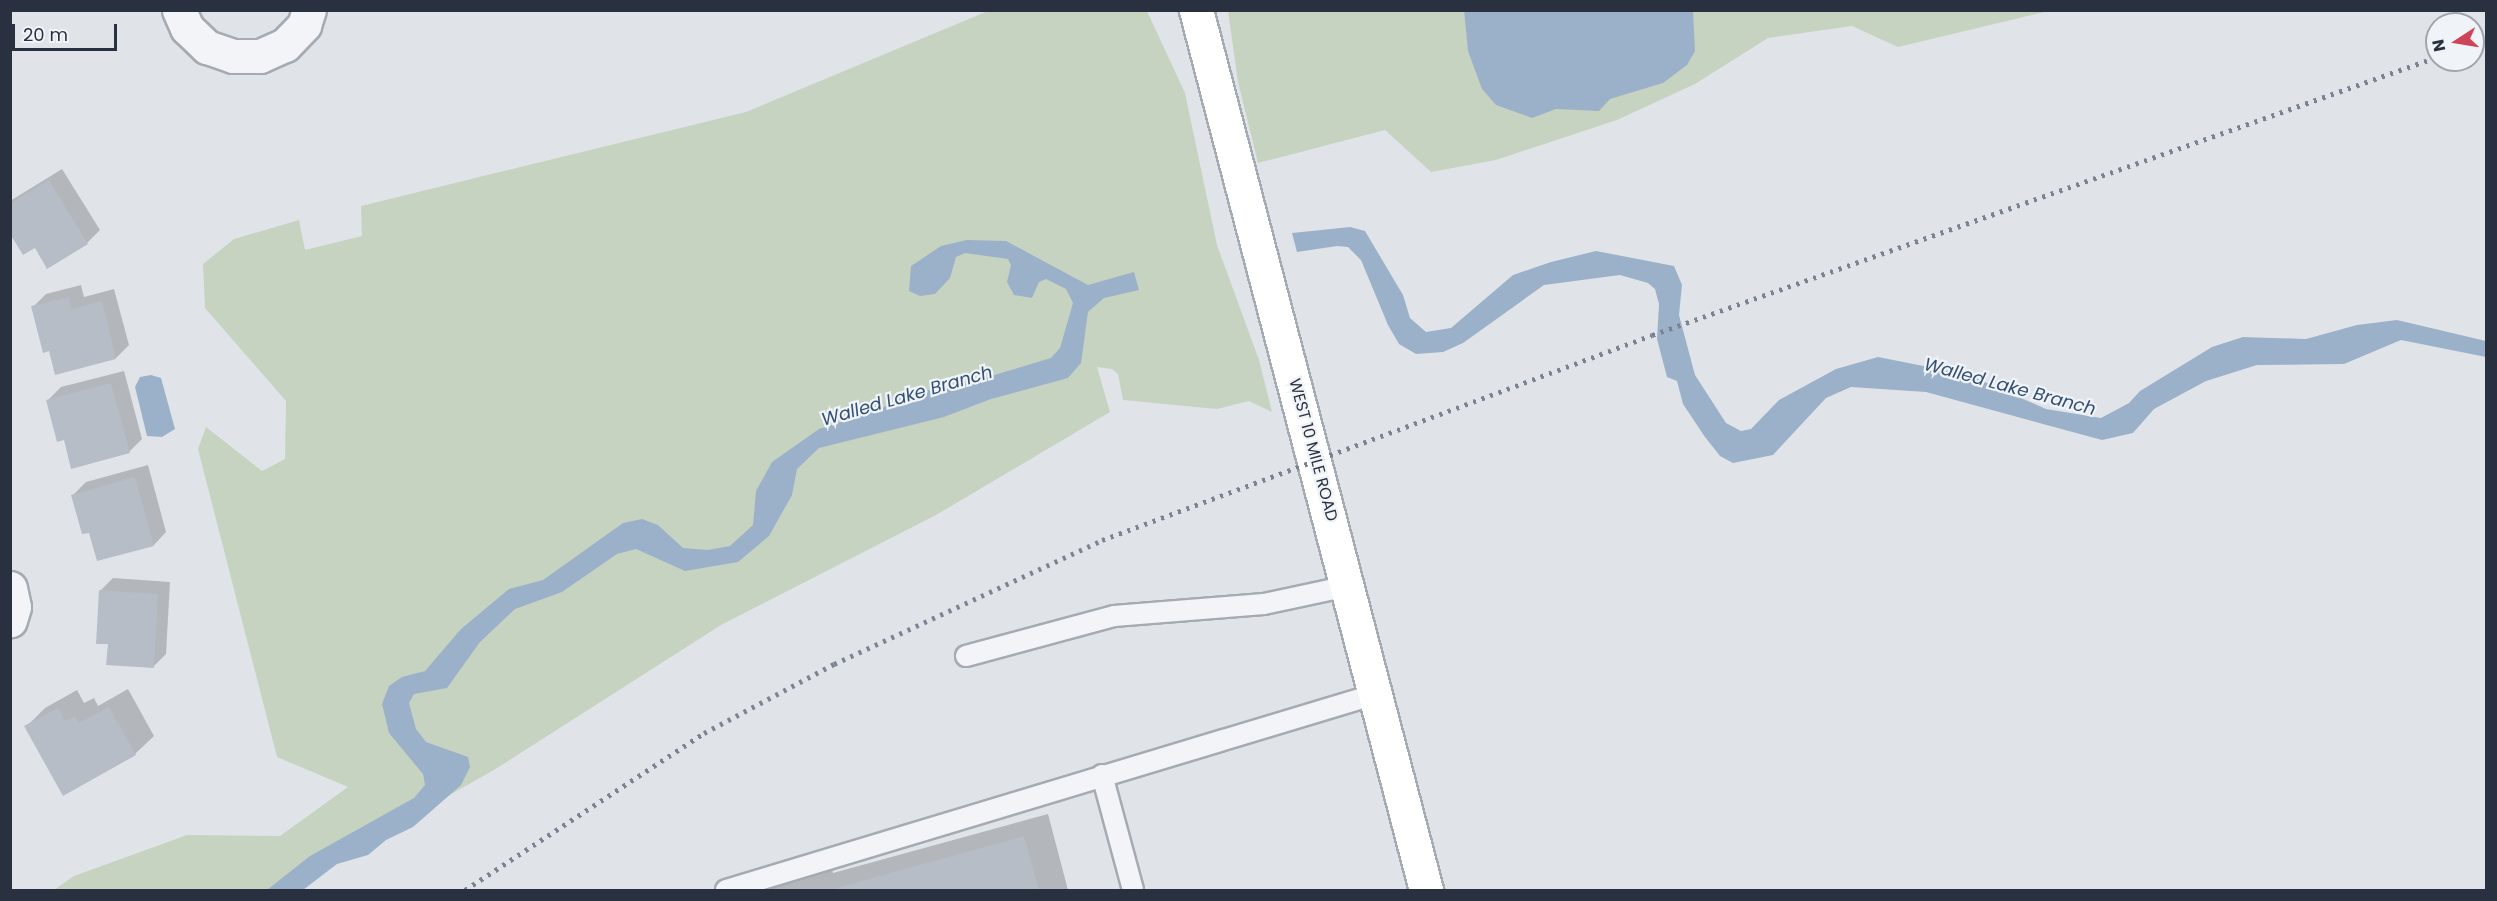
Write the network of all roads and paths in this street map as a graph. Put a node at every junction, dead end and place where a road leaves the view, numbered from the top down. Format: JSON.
{"nodes":[{"id":1,"x":179,"y":10,"type":"edge"},
{"id":2,"x":309,"y":10,"type":"edge"},
{"id":3,"x":1196,"y":10,"type":"edge"},
{"id":4,"x":1348,"y":586,"type":"junction"},
{"id":5,"x":10,"y":588,"type":"edge"},
{"id":6,"x":10,"y":620,"type":"edge"},
{"id":7,"x":966,"y":656,"type":"dead end"},
{"id":8,"x":1376,"y":694,"type":"junction"},
{"id":9,"x":1102,"y":775,"type":"junction"},
{"id":10,"x":726,"y":891,"type":"edge"},
{"id":11,"x":1133,"y":891,"type":"edge"},
{"id":12,"x":1426,"y":891,"type":"edge"}],
"edges":[{"from":1,"to":2,"type":"street"},
{"from":3,"to":4,"type":"main road","name":"WEST 10 MILE ROAD"},
{"from":4,"to":7,"type":"lane"},
{"from":4,"to":8,"type":"main road","name":"WEST 10 MILE ROAD"},
{"from":5,"to":6,"type":"street"},
{"from":8,"to":9,"type":"lane"},
{"from":8,"to":12,"type":"main road","name":"WEST 10 MILE ROAD"},
{"from":9,"to":10,"type":"lane"},
{"from":9,"to":11,"type":"lane"}]}
